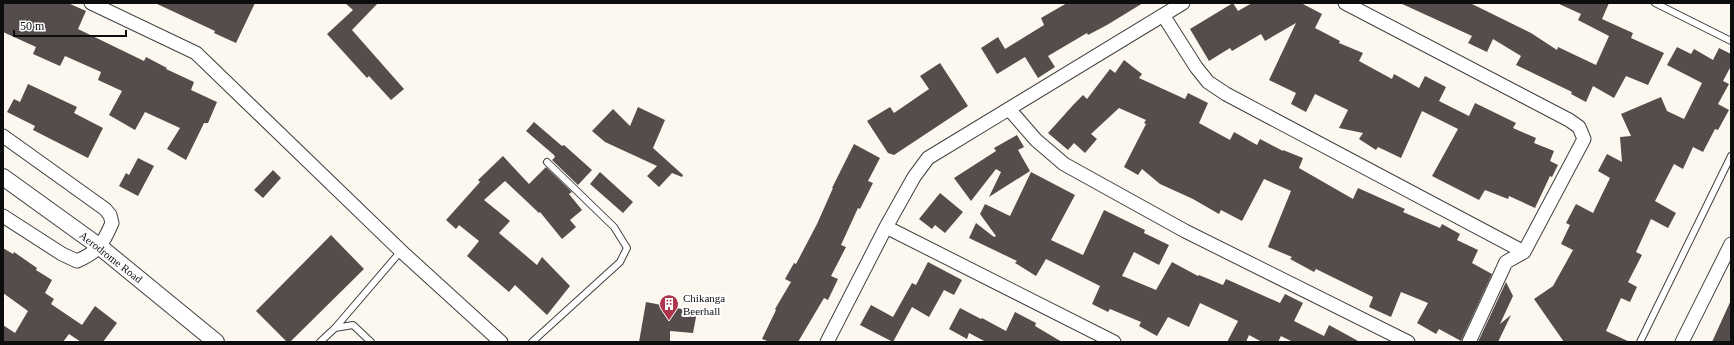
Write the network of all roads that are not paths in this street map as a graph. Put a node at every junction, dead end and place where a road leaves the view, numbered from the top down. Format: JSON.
{"nodes":[{"id":1,"x":91,"y":3,"type":"edge"},
{"id":2,"x":1183,"y":3,"type":"edge"},
{"id":3,"x":1345,"y":3,"type":"edge"},
{"id":4,"x":1655,"y":3,"type":"edge"},
{"id":5,"x":1164,"y":15,"type":"junction"},
{"id":6,"x":1731,"y":41,"type":"edge"},
{"id":7,"x":1010,"y":109,"type":"junction"},
{"id":8,"x":3,"y":136,"type":"edge"},
{"id":9,"x":1731,"y":156,"type":"edge"},
{"id":10,"x":547,"y":162,"type":"dead end"},
{"id":11,"x":3,"y":178,"type":"edge"},
{"id":12,"x":3,"y":216,"type":"edge"},
{"id":13,"x":886,"y":227,"type":"junction"},
{"id":14,"x":1731,"y":244,"type":"edge"},
{"id":15,"x":100,"y":247,"type":"junction"},
{"id":16,"x":401,"y":251,"type":"junction"},
{"id":17,"x":1524,"y":252,"type":"junction"},
{"id":18,"x":335,"y":328,"type":"junction"},
{"id":19,"x":216,"y":342,"type":"edge"},
{"id":20,"x":320,"y":342,"type":"edge"},
{"id":21,"x":371,"y":342,"type":"edge"},
{"id":22,"x":501,"y":342,"type":"edge"},
{"id":23,"x":532,"y":342,"type":"edge"},
{"id":24,"x":827,"y":342,"type":"edge"},
{"id":25,"x":1114,"y":342,"type":"edge"},
{"id":26,"x":1408,"y":342,"type":"edge"},
{"id":27,"x":1469,"y":342,"type":"edge"},
{"id":28,"x":1640,"y":342,"type":"edge"},
{"id":29,"x":1682,"y":342,"type":"edge"}],
"edges":[{"from":1,"to":16,"type":"street"},
{"from":2,"to":5,"type":"street"},
{"from":3,"to":17,"type":"street"},
{"from":4,"to":6,"type":"lane"},
{"from":5,"to":7,"type":"street"},
{"from":5,"to":17,"type":"street"},
{"from":7,"to":13,"type":"street"},
{"from":7,"to":26,"type":"street"},
{"from":8,"to":15,"type":"street"},
{"from":9,"to":28,"type":"lane"},
{"from":10,"to":23,"type":"lane"},
{"from":11,"to":15,"type":"street","name":"Aerodrome Road"},
{"from":12,"to":15,"type":"street"},
{"from":13,"to":24,"type":"street"},
{"from":13,"to":25,"type":"street"},
{"from":14,"to":29,"type":"street"},
{"from":15,"to":19,"type":"street","name":"Aerodrome Road"},
{"from":16,"to":18,"type":"lane"},
{"from":16,"to":22,"type":"street"},
{"from":17,"to":27,"type":"street"},
{"from":18,"to":20,"type":"lane"},
{"from":18,"to":21,"type":"lane"}]}
